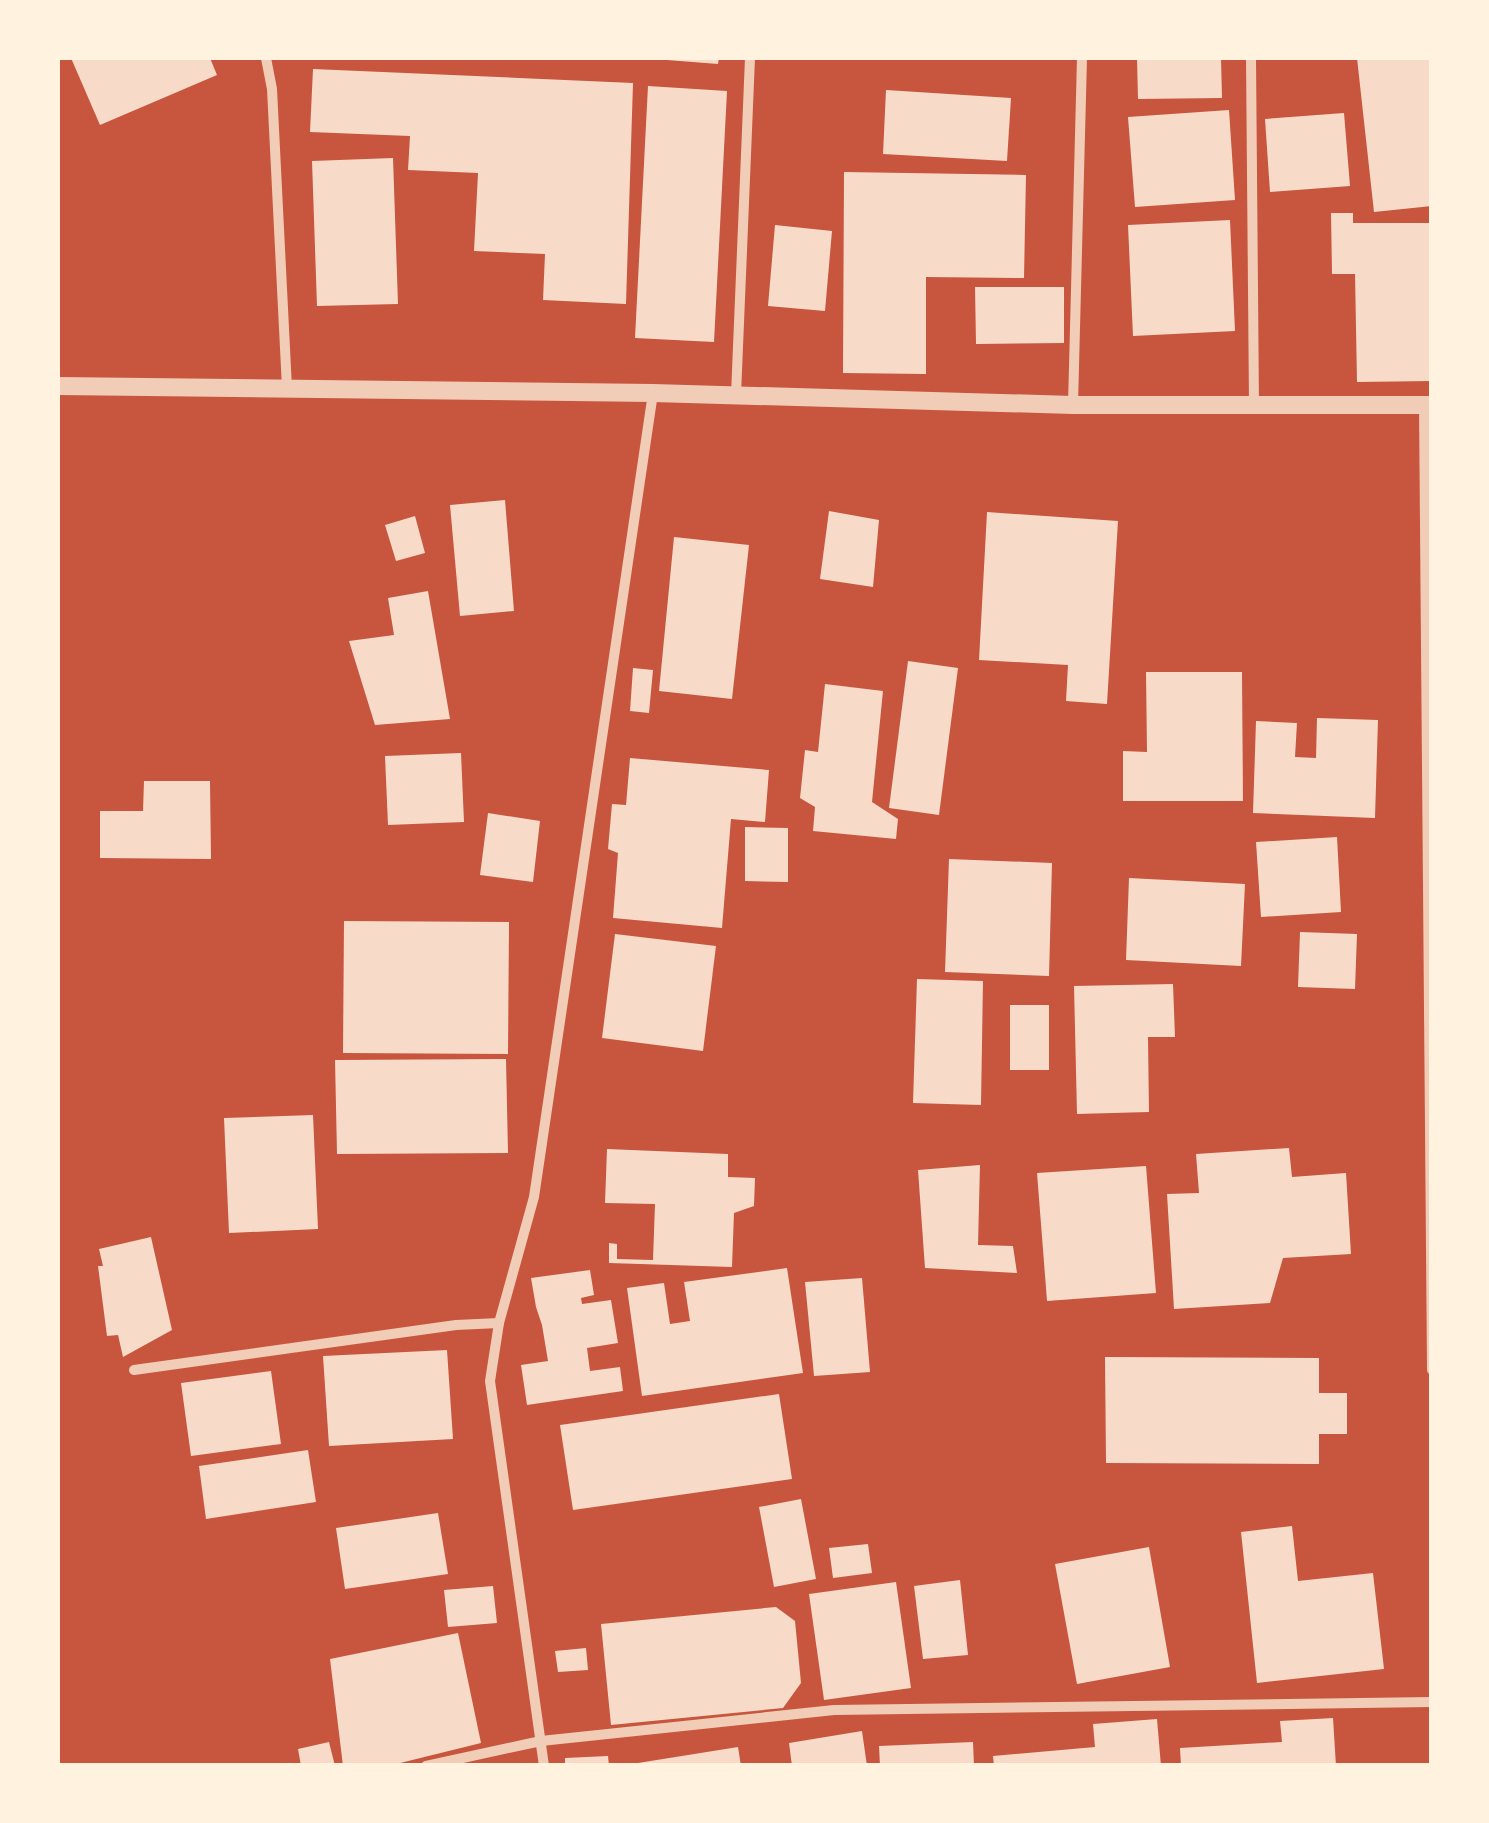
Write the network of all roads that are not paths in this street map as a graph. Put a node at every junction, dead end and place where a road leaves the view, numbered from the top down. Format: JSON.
{"nodes":[{"id":1,"x":266,"y":58,"type":"edge"},
{"id":2,"x":750,"y":58,"type":"edge"},
{"id":3,"x":1082,"y":58,"type":"edge"},
{"id":4,"x":1251,"y":58,"type":"edge"},
{"id":5,"x":58,"y":386,"type":"edge"},
{"id":6,"x":287,"y":388,"type":"junction"},
{"id":7,"x":653,"y":393,"type":"junction"},
{"id":8,"x":736,"y":395,"type":"junction"},
{"id":9,"x":1073,"y":405,"type":"junction"},
{"id":10,"x":1254,"y":405,"type":"junction"},
{"id":11,"x":1428,"y":405,"type":"edge"},
{"id":12,"x":1430,"y":943,"type":"edge"},
{"id":13,"x":1431,"y":1235,"type":"edge"},
{"id":14,"x":498,"y":1322,"type":"junction"},
{"id":15,"x":134,"y":1370,"type":"dead end"},
{"id":16,"x":1432,"y":1370,"type":"edge"},
{"id":17,"x":1432,"y":1702,"type":"edge"},
{"id":18,"x":540,"y":1740,"type":"junction"},
{"id":19,"x":426,"y":1766,"type":"edge"},
{"id":20,"x":544,"y":1766,"type":"edge"}],
"edges":[{"from":1,"to":6,"type":"street"},
{"from":2,"to":8,"type":"street"},
{"from":3,"to":9,"type":"street"},
{"from":4,"to":10,"type":"street"},
{"from":5,"to":6,"type":"street"},
{"from":6,"to":7,"type":"street"},
{"from":7,"to":8,"type":"street"},
{"from":7,"to":14,"type":"street"},
{"from":8,"to":9,"type":"street"},
{"from":9,"to":10,"type":"street"},
{"from":10,"to":11,"type":"street"},
{"from":11,"to":12,"type":"street"},
{"from":12,"to":13,"type":"street"},
{"from":13,"to":16,"type":"street"},
{"from":14,"to":15,"type":"street"},
{"from":14,"to":18,"type":"street"},
{"from":17,"to":18,"type":"street"},
{"from":18,"to":19,"type":"street"},
{"from":18,"to":20,"type":"street"}]}
